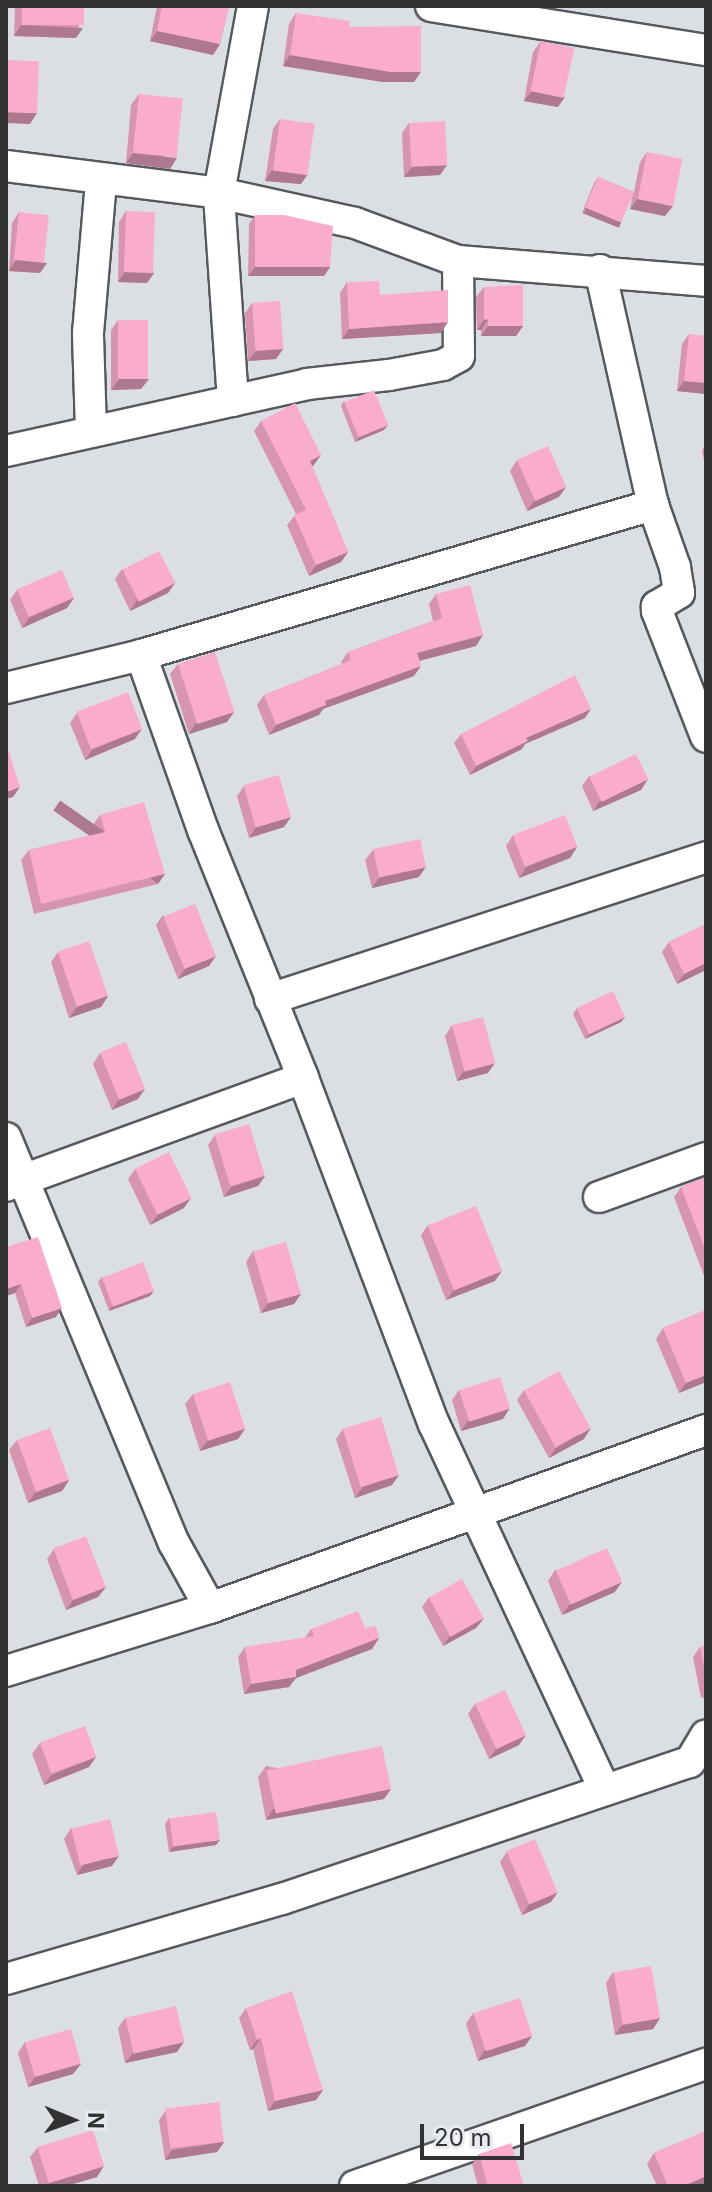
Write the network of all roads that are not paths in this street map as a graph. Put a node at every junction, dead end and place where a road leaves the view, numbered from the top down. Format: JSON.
{"nodes":[{"id":1,"x":253,"y":6,"type":"edge"},
{"id":2,"x":431,"y":6,"type":"edge"},
{"id":3,"x":706,"y":50,"type":"edge"},
{"id":4,"x":6,"y":166,"type":"edge"},
{"id":5,"x":101,"y":181,"type":"junction"},
{"id":6,"x":219,"y":193,"type":"junction"},
{"id":7,"x":458,"y":261,"type":"junction"},
{"id":8,"x":600,"y":270,"type":"junction"},
{"id":9,"x":706,"y":281,"type":"edge"},
{"id":10,"x":233,"y":401,"type":"junction"},
{"id":11,"x":91,"y":431,"type":"junction"},
{"id":12,"x":6,"y":451,"type":"edge"},
{"id":13,"x":653,"y":505,"type":"junction"},
{"id":14,"x":141,"y":655,"type":"junction"},
{"id":15,"x":6,"y":688,"type":"edge"},
{"id":16,"x":706,"y":737,"type":"edge"},
{"id":17,"x":706,"y":857,"type":"edge"},
{"id":18,"x":270,"y":999,"type":"junction"},
{"id":19,"x":303,"y":1078,"type":"junction"},
{"id":20,"x":6,"y":1138,"type":"edge"},
{"id":21,"x":706,"y":1158,"type":"edge"},
{"id":22,"x":14,"y":1183,"type":"edge"},
{"id":23,"x":599,"y":1197,"type":"dead end"},
{"id":24,"x":706,"y":1430,"type":"edge"},
{"id":25,"x":472,"y":1512,"type":"junction"},
{"id":26,"x":210,"y":1608,"type":"junction"},
{"id":27,"x":6,"y":1671,"type":"edge"},
{"id":28,"x":706,"y":1736,"type":"edge"},
{"id":29,"x":604,"y":1788,"type":"junction"},
{"id":30,"x":6,"y":1979,"type":"edge"},
{"id":31,"x":706,"y":2064,"type":"edge"},
{"id":32,"x":355,"y":2186,"type":"edge"}],
"edges":[{"from":1,"to":6,"type":"street"},
{"from":2,"to":3,"type":"street"},
{"from":4,"to":5,"type":"street"},
{"from":5,"to":6,"type":"street"},
{"from":5,"to":11,"type":"street"},
{"from":6,"to":7,"type":"street"},
{"from":6,"to":10,"type":"street"},
{"from":7,"to":8,"type":"street"},
{"from":7,"to":10,"type":"street"},
{"from":8,"to":9,"type":"street"},
{"from":8,"to":13,"type":"street"},
{"from":10,"to":11,"type":"street"},
{"from":11,"to":12,"type":"street"},
{"from":13,"to":14,"type":"street"},
{"from":13,"to":16,"type":"street"},
{"from":14,"to":15,"type":"street"},
{"from":14,"to":18,"type":"street"},
{"from":17,"to":18,"type":"street"},
{"from":18,"to":19,"type":"street"},
{"from":19,"to":22,"type":"street"},
{"from":19,"to":25,"type":"street"},
{"from":20,"to":22,"type":"street"},
{"from":21,"to":23,"type":"street"},
{"from":22,"to":26,"type":"street"},
{"from":24,"to":25,"type":"street"},
{"from":25,"to":26,"type":"street"},
{"from":25,"to":29,"type":"street"},
{"from":26,"to":27,"type":"street"},
{"from":28,"to":29,"type":"street"},
{"from":29,"to":30,"type":"street"},
{"from":31,"to":32,"type":"street"}]}
